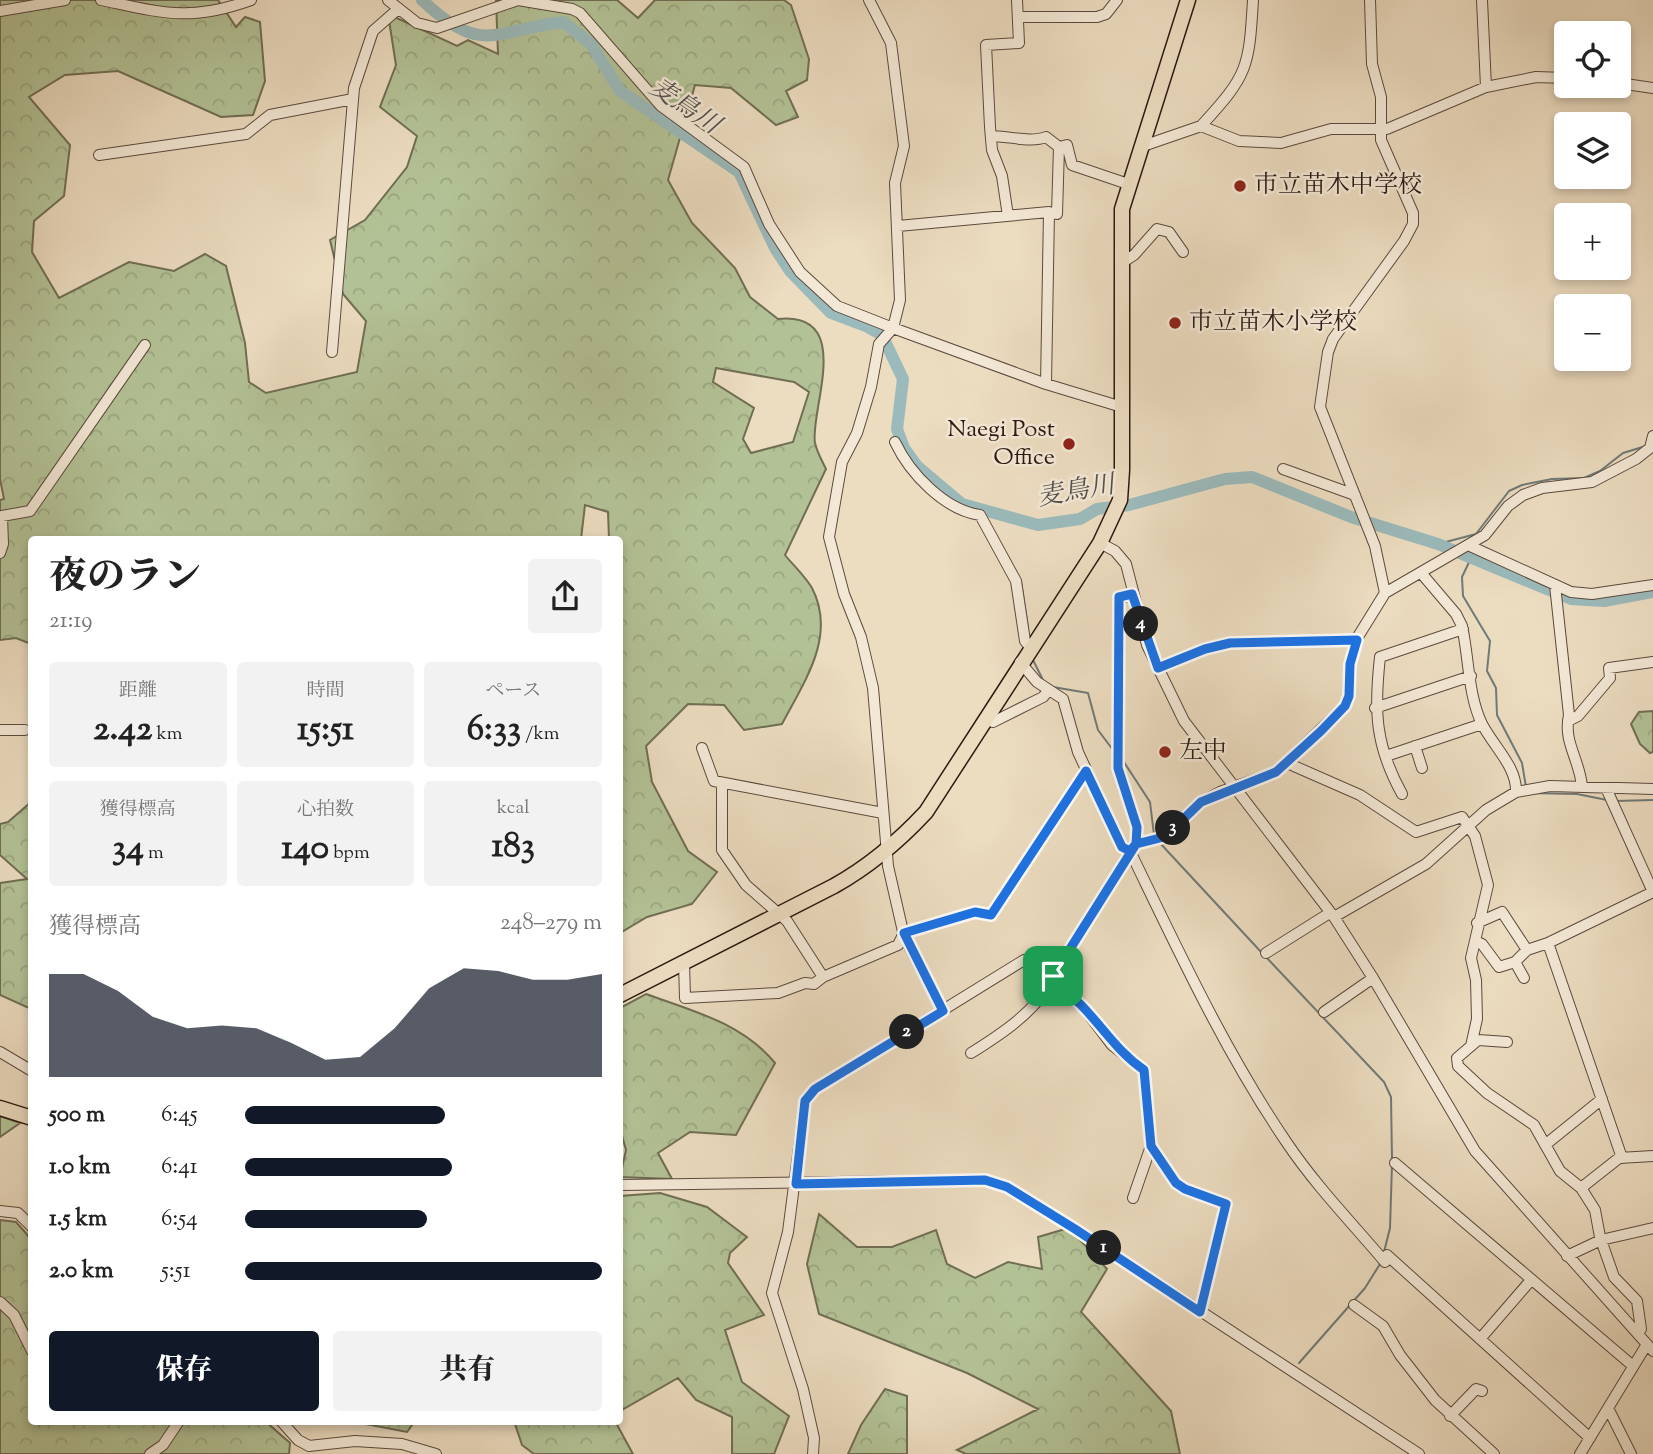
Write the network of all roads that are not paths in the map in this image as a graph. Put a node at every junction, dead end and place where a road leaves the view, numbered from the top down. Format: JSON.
{"nodes":[{"id":1,"x":65,"y":0,"type":"edge"},
{"id":2,"x":101,"y":0,"type":"edge"},
{"id":3,"x":251,"y":0,"type":"edge"},
{"id":4,"x":388,"y":0,"type":"edge"},
{"id":5,"x":518,"y":0,"type":"edge"},
{"id":6,"x":869,"y":0,"type":"edge"},
{"id":7,"x":1017,"y":0,"type":"edge"},
{"id":8,"x":1116,"y":0,"type":"edge"},
{"id":9,"x":1188,"y":0,"type":"edge"},
{"id":10,"x":1253,"y":0,"type":"edge"},
{"id":11,"x":1370,"y":0,"type":"edge"},
{"id":12,"x":1482,"y":0,"type":"edge"},
{"id":13,"x":397,"y":10,"type":"junction"},
{"id":14,"x":0,"y":11,"type":"edge"},
{"id":15,"x":1018,"y":18,"type":"junction"},
{"id":16,"x":1554,"y":78,"type":"edge"},
{"id":17,"x":1631,"y":85,"type":"edge"},
{"id":18,"x":1486,"y":87,"type":"junction"},
{"id":19,"x":1653,"y":88,"type":"edge"},
{"id":20,"x":353,"y":99,"type":"junction"},
{"id":21,"x":1201,"y":126,"type":"junction"},
{"id":22,"x":1379,"y":129,"type":"junction"},
{"id":23,"x":991,"y":136,"type":"junction"},
{"id":24,"x":1059,"y":147,"type":"junction"},
{"id":25,"x":1140,"y":147,"type":"junction"},
{"id":26,"x":99,"y":155,"type":"dead end"},
{"id":27,"x":1131,"y":185,"type":"junction"},
{"id":28,"x":1049,"y":212,"type":"junction"},
{"id":29,"x":1008,"y":216,"type":"junction"},
{"id":30,"x":898,"y":226,"type":"junction"},
{"id":31,"x":1183,"y":252,"type":"dead end"},
{"id":32,"x":1123,"y":262,"type":"junction"},
{"id":33,"x":891,"y":331,"type":"junction"},
{"id":34,"x":145,"y":345,"type":"dead end"},
{"id":35,"x":332,"y":352,"type":"dead end"},
{"id":36,"x":1046,"y":384,"type":"junction"},
{"id":37,"x":1122,"y":407,"type":"junction"},
{"id":38,"x":1653,"y":436,"type":"edge"},
{"id":39,"x":895,"y":442,"type":"dead end"},
{"id":40,"x":1283,"y":469,"type":"dead end"},
{"id":41,"x":1355,"y":495,"type":"junction"},
{"id":42,"x":1100,"y":543,"type":"junction"},
{"id":43,"x":1470,"y":545,"type":"junction"},
{"id":44,"x":0,"y":553,"type":"edge"},
{"id":45,"x":1422,"y":574,"type":"junction"},
{"id":46,"x":1555,"y":585,"type":"junction"},
{"id":47,"x":1653,"y":585,"type":"edge"},
{"id":48,"x":1385,"y":593,"type":"junction"},
{"id":49,"x":1132,"y":594,"type":"junction"},
{"id":50,"x":1463,"y":629,"type":"junction"},
{"id":51,"x":1357,"y":640,"type":"junction"},
{"id":52,"x":1030,"y":647,"type":"junction"},
{"id":53,"x":1020,"y":662,"type":"junction"},
{"id":54,"x":1653,"y":662,"type":"edge"},
{"id":55,"x":1158,"y":668,"type":"junction"},
{"id":56,"x":1471,"y":677,"type":"junction"},
{"id":57,"x":1049,"y":690,"type":"junction"},
{"id":58,"x":1375,"y":708,"type":"junction"},
{"id":59,"x":985,"y":718,"type":"junction"},
{"id":60,"x":1567,"y":721,"type":"junction"},
{"id":61,"x":1482,"y":724,"type":"junction"},
{"id":62,"x":0,"y":730,"type":"edge"},
{"id":63,"x":24,"y":730,"type":"dead end"},
{"id":64,"x":1415,"y":746,"type":"junction"},
{"id":65,"x":702,"y":748,"type":"dead end"},
{"id":66,"x":1386,"y":756,"type":"junction"},
{"id":67,"x":1287,"y":763,"type":"junction"},
{"id":68,"x":1422,"y":768,"type":"dead end"},
{"id":69,"x":1086,"y":771,"type":"junction"},
{"id":70,"x":722,"y":783,"type":"junction"},
{"id":71,"x":1582,"y":786,"type":"junction"},
{"id":72,"x":1234,"y":788,"type":"junction"},
{"id":73,"x":1606,"y":788,"type":"junction"},
{"id":74,"x":1653,"y":789,"type":"edge"},
{"id":75,"x":1516,"y":792,"type":"junction"},
{"id":76,"x":1402,"y":794,"type":"dead end"},
{"id":77,"x":883,"y":813,"type":"junction"},
{"id":78,"x":1470,"y":825,"type":"junction"},
{"id":79,"x":1133,"y":847,"type":"junction"},
{"id":80,"x":888,"y":850,"type":"junction"},
{"id":81,"x":1650,"y":878,"type":"edge"},
{"id":82,"x":1653,"y":892,"type":"edge"},
{"id":83,"x":779,"y":914,"type":"junction"},
{"id":84,"x":1331,"y":915,"type":"junction"},
{"id":85,"x":1478,"y":923,"type":"junction"},
{"id":86,"x":904,"y":933,"type":"junction"},
{"id":87,"x":1475,"y":941,"type":"junction"},
{"id":88,"x":1548,"y":943,"type":"junction"},
{"id":89,"x":1527,"y":950,"type":"junction"},
{"id":90,"x":1266,"y":953,"type":"dead end"},
{"id":91,"x":684,"y":962,"type":"junction"},
{"id":92,"x":1515,"y":962,"type":"junction"},
{"id":93,"x":823,"y":977,"type":"junction"},
{"id":94,"x":1053,"y":978,"type":"junction"},
{"id":95,"x":1373,"y":978,"type":"junction"},
{"id":96,"x":1524,"y":978,"type":"dead end"},
{"id":97,"x":623,"y":993,"type":"edge"},
{"id":98,"x":943,"y":1011,"type":"junction"},
{"id":99,"x":1324,"y":1012,"type":"dead end"},
{"id":100,"x":1507,"y":1042,"type":"dead end"},
{"id":101,"x":1471,"y":1046,"type":"junction"},
{"id":102,"x":0,"y":1052,"type":"edge"},
{"id":103,"x":971,"y":1053,"type":"dead end"},
{"id":104,"x":28,"y":1069,"type":"edge"},
{"id":105,"x":1602,"y":1099,"type":"junction"},
{"id":106,"x":0,"y":1108,"type":"edge"},
{"id":107,"x":28,"y":1117,"type":"edge"},
{"id":108,"x":1545,"y":1145,"type":"junction"},
{"id":109,"x":1151,"y":1146,"type":"junction"},
{"id":110,"x":1653,"y":1156,"type":"edge"},
{"id":111,"x":1622,"y":1158,"type":"junction"},
{"id":112,"x":1395,"y":1163,"type":"dead end"},
{"id":113,"x":796,"y":1184,"type":"junction"},
{"id":114,"x":623,"y":1185,"type":"edge"},
{"id":115,"x":1581,"y":1188,"type":"junction"},
{"id":116,"x":1133,"y":1198,"type":"dead end"},
{"id":117,"x":0,"y":1211,"type":"edge"},
{"id":118,"x":28,"y":1223,"type":"edge"},
{"id":119,"x":1653,"y":1228,"type":"edge"},
{"id":120,"x":1601,"y":1240,"type":"junction"},
{"id":121,"x":1567,"y":1256,"type":"junction"},
{"id":122,"x":1531,"y":1280,"type":"junction"},
{"id":123,"x":0,"y":1302,"type":"edge"},
{"id":124,"x":1354,"y":1306,"type":"dead end"},
{"id":125,"x":1200,"y":1312,"type":"junction"},
{"id":126,"x":1638,"y":1334,"type":"junction"},
{"id":127,"x":1480,"y":1339,"type":"junction"},
{"id":128,"x":28,"y":1343,"type":"edge"},
{"id":129,"x":1650,"y":1348,"type":"edge"},
{"id":130,"x":1633,"y":1366,"type":"junction"},
{"id":131,"x":1482,"y":1391,"type":"dead end"},
{"id":132,"x":1608,"y":1408,"type":"junction"},
{"id":133,"x":1450,"y":1416,"type":"junction"},
{"id":134,"x":176,"y":1425,"type":"edge"},
{"id":135,"x":285,"y":1425,"type":"edge"},
{"id":136,"x":1590,"y":1438,"type":"junction"},
{"id":137,"x":298,"y":1440,"type":"junction"},
{"id":138,"x":150,"y":1454,"type":"edge"},
{"id":139,"x":296,"y":1454,"type":"edge"},
{"id":140,"x":436,"y":1454,"type":"edge"},
{"id":141,"x":813,"y":1454,"type":"edge"},
{"id":142,"x":1419,"y":1454,"type":"edge"},
{"id":143,"x":1494,"y":1454,"type":"edge"},
{"id":144,"x":1580,"y":1454,"type":"edge"},
{"id":145,"x":1631,"y":1454,"type":"edge"}],
"edges":[{"from":1,"to":14,"type":"street"},
{"from":2,"to":3,"type":"street"},
{"from":4,"to":13,"type":"street"},
{"from":5,"to":13,"type":"street"},
{"from":5,"to":33,"type":"street"},
{"from":6,"to":30,"type":"street"},
{"from":7,"to":15,"type":"street"},
{"from":8,"to":15,"type":"street"},
{"from":9,"to":25,"type":"highway"},
{"from":10,"to":21,"type":"street"},
{"from":11,"to":22,"type":"street"},
{"from":12,"to":18,"type":"street"},
{"from":13,"to":20,"type":"street"},
{"from":15,"to":23,"type":"street"},
{"from":16,"to":18,"type":"street"},
{"from":17,"to":19,"type":"street"},
{"from":18,"to":22,"type":"street"},
{"from":20,"to":26,"type":"street"},
{"from":20,"to":35,"type":"street"},
{"from":21,"to":22,"type":"street"},
{"from":21,"to":25,"type":"street"},
{"from":22,"to":41,"type":"street"},
{"from":23,"to":24,"type":"street"},
{"from":23,"to":29,"type":"street"},
{"from":24,"to":27,"type":"street"},
{"from":24,"to":28,"type":"street"},
{"from":25,"to":27,"type":"highway"},
{"from":27,"to":32,"type":"highway"},
{"from":28,"to":29,"type":"street"},
{"from":28,"to":36,"type":"street"},
{"from":29,"to":30,"type":"street"},
{"from":30,"to":33,"type":"street"},
{"from":31,"to":32,"type":"street"},
{"from":32,"to":37,"type":"highway"},
{"from":33,"to":36,"type":"street"},
{"from":33,"to":77,"type":"street"},
{"from":34,"to":44,"type":"street"},
{"from":36,"to":37,"type":"street"},
{"from":37,"to":42,"type":"highway"},
{"from":38,"to":43,"type":"street"},
{"from":39,"to":52,"type":"street"},
{"from":40,"to":41,"type":"street"},
{"from":41,"to":48,"type":"street"},
{"from":42,"to":49,"type":"street"},
{"from":42,"to":52,"type":"highway"},
{"from":43,"to":45,"type":"street"},
{"from":43,"to":46,"type":"street"},
{"from":45,"to":48,"type":"street"},
{"from":45,"to":50,"type":"street"},
{"from":46,"to":47,"type":"street"},
{"from":46,"to":60,"type":"street"},
{"from":48,"to":51,"type":"street"},
{"from":49,"to":55,"type":"street"},
{"from":49,"to":79,"type":"street"},
{"from":50,"to":56,"type":"street"},
{"from":50,"to":58,"type":"street"},
{"from":51,"to":55,"type":"street"},
{"from":51,"to":67,"type":"street"},
{"from":52,"to":53,"type":"highway"},
{"from":53,"to":57,"type":"street"},
{"from":53,"to":59,"type":"highway"},
{"from":54,"to":60,"type":"street"},
{"from":55,"to":72,"type":"street"},
{"from":56,"to":58,"type":"street"},
{"from":56,"to":61,"type":"street"},
{"from":57,"to":59,"type":"street"},
{"from":57,"to":69,"type":"street"},
{"from":58,"to":66,"type":"street"},
{"from":59,"to":80,"type":"highway"},
{"from":60,"to":71,"type":"street"},
{"from":61,"to":64,"type":"street"},
{"from":61,"to":75,"type":"street"},
{"from":62,"to":63,"type":"street"},
{"from":64,"to":66,"type":"street"},
{"from":64,"to":68,"type":"street"},
{"from":65,"to":70,"type":"street"},
{"from":66,"to":76,"type":"street"},
{"from":67,"to":72,"type":"street"},
{"from":67,"to":78,"type":"street"},
{"from":69,"to":79,"type":"street"},
{"from":69,"to":86,"type":"street"},
{"from":70,"to":77,"type":"street"},
{"from":70,"to":83,"type":"street"},
{"from":71,"to":73,"type":"street"},
{"from":71,"to":75,"type":"street"},
{"from":72,"to":79,"type":"street"},
{"from":72,"to":84,"type":"street"},
{"from":73,"to":74,"type":"street"},
{"from":73,"to":81,"type":"street"},
{"from":75,"to":78,"type":"street"},
{"from":77,"to":80,"type":"street"},
{"from":78,"to":84,"type":"street"},
{"from":78,"to":85,"type":"street"},
{"from":79,"to":94,"type":"street"},
{"from":79,"to":127,"type":"street"},
{"from":80,"to":83,"type":"highway"},
{"from":80,"to":86,"type":"street"},
{"from":81,"to":82,"type":"street"},
{"from":82,"to":88,"type":"street"},
{"from":83,"to":91,"type":"highway"},
{"from":83,"to":93,"type":"street"},
{"from":84,"to":90,"type":"street"},
{"from":84,"to":95,"type":"street"},
{"from":85,"to":87,"type":"street"},
{"from":85,"to":89,"type":"street"},
{"from":86,"to":93,"type":"street"},
{"from":86,"to":98,"type":"street"},
{"from":87,"to":92,"type":"street"},
{"from":87,"to":101,"type":"street"},
{"from":88,"to":89,"type":"street"},
{"from":88,"to":105,"type":"street"},
{"from":89,"to":92,"type":"street"},
{"from":91,"to":93,"type":"street"},
{"from":91,"to":97,"type":"highway"},
{"from":92,"to":96,"type":"street"},
{"from":94,"to":98,"type":"street"},
{"from":94,"to":103,"type":"street"},
{"from":94,"to":109,"type":"street"},
{"from":95,"to":99,"type":"street"},
{"from":95,"to":121,"type":"street"},
{"from":98,"to":113,"type":"street"},
{"from":100,"to":101,"type":"street"},
{"from":101,"to":108,"type":"street"},
{"from":102,"to":104,"type":"street"},
{"from":105,"to":108,"type":"street"},
{"from":105,"to":111,"type":"street"},
{"from":106,"to":107,"type":"highway"},
{"from":108,"to":115,"type":"street"},
{"from":109,"to":116,"type":"street"},
{"from":109,"to":125,"type":"street"},
{"from":110,"to":111,"type":"street"},
{"from":111,"to":115,"type":"street"},
{"from":112,"to":122,"type":"street"},
{"from":113,"to":114,"type":"street"},
{"from":113,"to":125,"type":"street"},
{"from":113,"to":141,"type":"street"},
{"from":115,"to":120,"type":"street"},
{"from":117,"to":118,"type":"street"},
{"from":119,"to":120,"type":"street"},
{"from":120,"to":121,"type":"street"},
{"from":120,"to":126,"type":"street"},
{"from":121,"to":126,"type":"street"},
{"from":122,"to":127,"type":"street"},
{"from":122,"to":130,"type":"street"},
{"from":123,"to":128,"type":"street"},
{"from":124,"to":133,"type":"street"},
{"from":125,"to":142,"type":"street"},
{"from":126,"to":129,"type":"street"},
{"from":127,"to":136,"type":"street"},
{"from":129,"to":130,"type":"street"},
{"from":130,"to":132,"type":"street"},
{"from":131,"to":133,"type":"street"},
{"from":132,"to":136,"type":"street"},
{"from":132,"to":145,"type":"street"},
{"from":133,"to":143,"type":"street"},
{"from":134,"to":138,"type":"street"},
{"from":135,"to":137,"type":"street"},
{"from":136,"to":144,"type":"street"},
{"from":137,"to":139,"type":"street"},
{"from":137,"to":140,"type":"street"}]}
